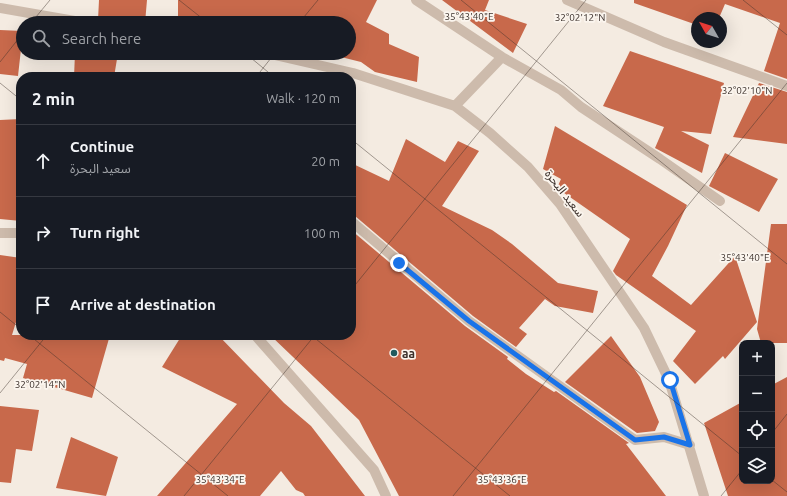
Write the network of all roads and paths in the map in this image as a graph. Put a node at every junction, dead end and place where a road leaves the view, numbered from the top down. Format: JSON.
{"nodes":[{"id":1,"x":416,"y":0,"type":"edge"},
{"id":2,"x":567,"y":0,"type":"edge"},
{"id":3,"x":0,"y":8,"type":"edge"},
{"id":4,"x":46,"y":16,"type":"edge"},
{"id":5,"x":502,"y":57,"type":"junction"},
{"id":6,"x":296,"y":60,"type":"edge"},
{"id":7,"x":349,"y":72,"type":"edge"},
{"id":8,"x":356,"y":74,"type":"edge"},
{"id":9,"x":787,"y":86,"type":"edge"},
{"id":10,"x":454,"y":106,"type":"junction"},
{"id":11,"x":720,"y":201,"type":"dead end"},
{"id":12,"x":356,"y":225,"type":"edge"},
{"id":13,"x":0,"y":233,"type":"edge"},
{"id":14,"x":16,"y":233,"type":"edge"},
{"id":15,"x":259,"y":340,"type":"edge"},
{"id":16,"x":690,"y":445,"type":"junction"},
{"id":17,"x":386,"y":496,"type":"edge"},
{"id":18,"x":704,"y":496,"type":"edge"}],
"edges":[{"from":1,"to":5,"type":"street"},
{"from":2,"to":9,"type":"street"},
{"from":3,"to":4,"type":"street"},
{"from":5,"to":10,"type":"street"},
{"from":5,"to":11,"type":"street"},
{"from":6,"to":7,"type":"street","name":"سعيد البحرة"},
{"from":8,"to":10,"type":"street","name":"سعيد البحرة"},
{"from":10,"to":16,"type":"street","name":"سعيد البحرة"},
{"from":12,"to":16,"type":"street"},
{"from":13,"to":14,"type":"street"},
{"from":15,"to":17,"type":"street"},
{"from":16,"to":18,"type":"street","name":"سعيد البحرة"}]}
